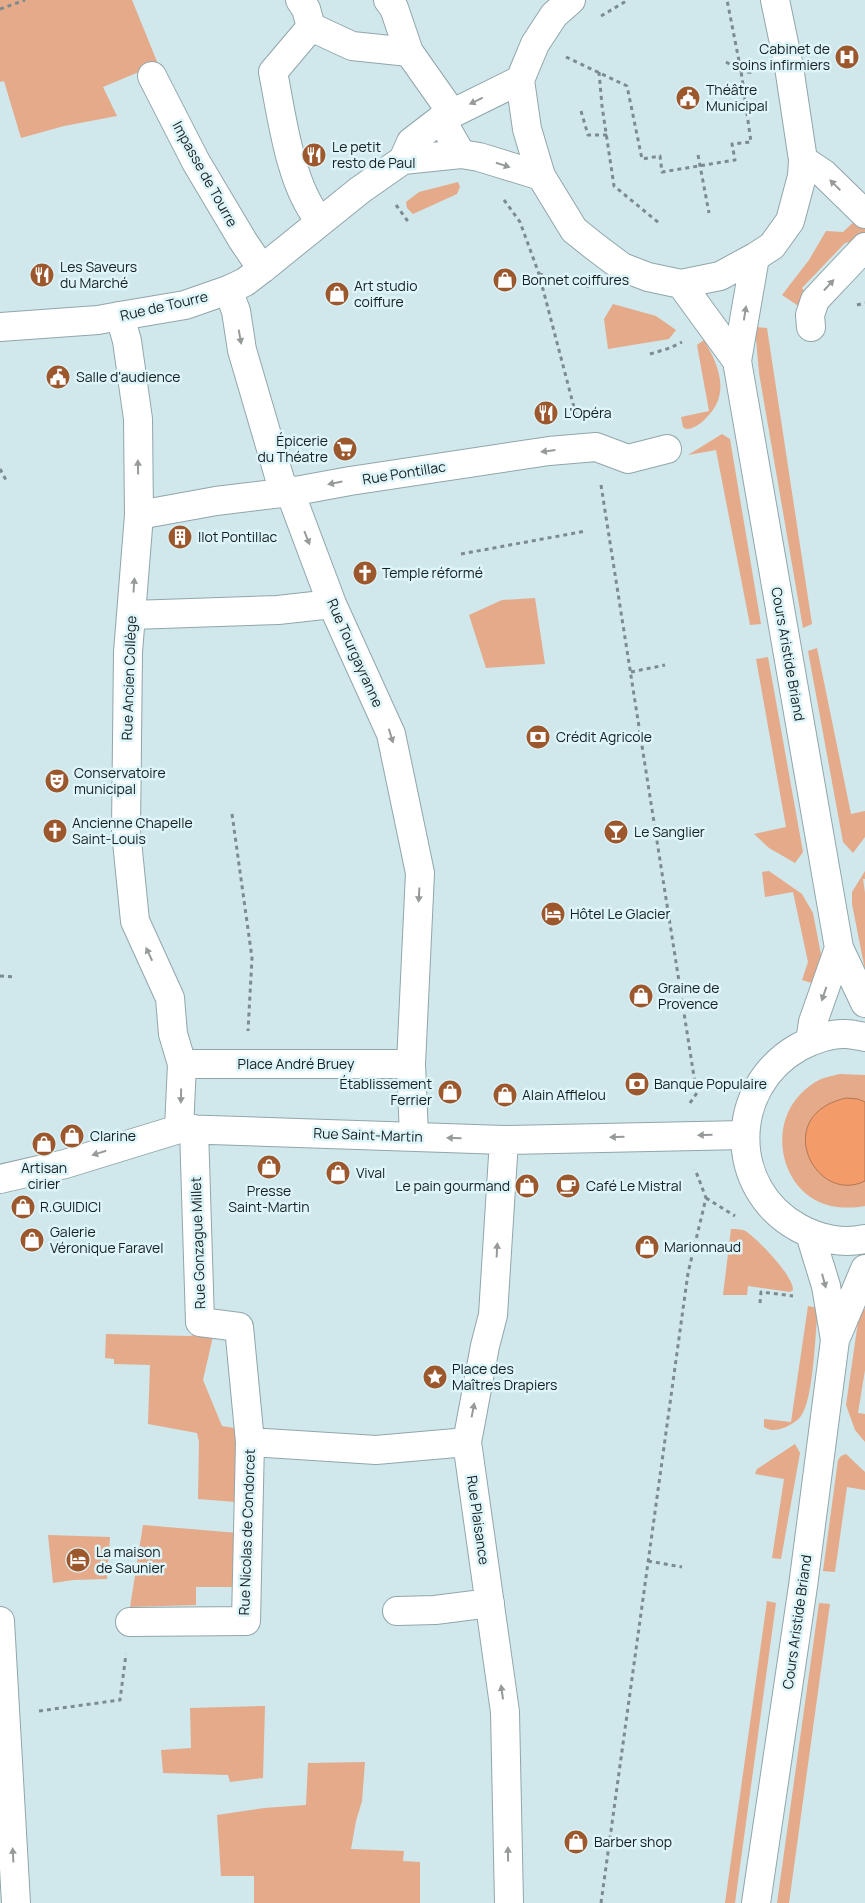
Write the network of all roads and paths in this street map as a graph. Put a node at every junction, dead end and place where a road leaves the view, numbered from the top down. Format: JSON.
{"nodes":[{"id":1,"x":25,"y":0,"type":"edge"},
{"id":2,"x":300,"y":0,"type":"edge"},
{"id":3,"x":388,"y":0,"type":"edge"},
{"id":4,"x":571,"y":0,"type":"edge"},
{"id":5,"x":726,"y":0,"type":"edge"},
{"id":6,"x":775,"y":0,"type":"edge"},
{"id":7,"x":0,"y":9,"type":"edge"},
{"id":8,"x":311,"y":27,"type":"junction"},
{"id":9,"x":409,"y":52,"type":"junction"},
{"id":10,"x":564,"y":56,"type":"dead end"},
{"id":11,"x":726,"y":62,"type":"dead end"},
{"id":12,"x":741,"y":71,"type":"junction"},
{"id":13,"x":599,"y":72,"type":"junction"},
{"id":14,"x":754,"y":73,"type":"dead end"},
{"id":15,"x":152,"y":76,"type":"dead end"},
{"id":16,"x":520,"y":80,"type":"junction"},
{"id":17,"x":581,"y":111,"type":"dead end"},
{"id":18,"x":446,"y":116,"type":"junction"},
{"id":19,"x":607,"y":135,"type":"junction"},
{"id":20,"x":461,"y":154,"type":"junction"},
{"id":21,"x":698,"y":155,"type":"dead end"},
{"id":22,"x":404,"y":160,"type":"junction"},
{"id":23,"x":803,"y":160,"type":"junction"},
{"id":24,"x":700,"y":166,"type":"junction"},
{"id":25,"x":541,"y":176,"type":"junction"},
{"id":26,"x":500,"y":194,"type":"dead end"},
{"id":27,"x":399,"y":198,"type":"dead end"},
{"id":28,"x":709,"y":213,"type":"dead end"},
{"id":29,"x":865,"y":214,"type":"edge"},
{"id":30,"x":320,"y":221,"type":"junction"},
{"id":31,"x":660,"y":222,"type":"dead end"},
{"id":32,"x":409,"y":223,"type":"dead end"},
{"id":33,"x":865,"y":247,"type":"edge"},
{"id":34,"x":755,"y":257,"type":"junction"},
{"id":35,"x":262,"y":269,"type":"junction"},
{"id":36,"x":539,"y":274,"type":"junction"},
{"id":37,"x":681,"y":284,"type":"junction"},
{"id":38,"x":593,"y":287,"type":"dead end"},
{"id":39,"x":228,"y":290,"type":"junction"},
{"id":40,"x":120,"y":316,"type":"junction"},
{"id":41,"x":0,"y":327,"type":"edge"},
{"id":42,"x":811,"y":327,"type":"dead end"},
{"id":43,"x":689,"y":338,"type":"dead end"},
{"id":44,"x":650,"y":354,"type":"dead end"},
{"id":45,"x":737,"y":361,"type":"junction"},
{"id":46,"x":578,"y":423,"type":"dead end"},
{"id":47,"x":596,"y":447,"type":"junction"},
{"id":48,"x":667,"y":449,"type":"dead end"},
{"id":49,"x":0,"y":469,"type":"edge"},
{"id":50,"x":6,"y":480,"type":"dead end"},
{"id":51,"x":290,"y":492,"type":"junction"},
{"id":52,"x":139,"y":515,"type":"junction"},
{"id":53,"x":586,"y":531,"type":"dead end"},
{"id":54,"x":461,"y":554,"type":"dead end"},
{"id":55,"x":332,"y":604,"type":"junction"},
{"id":56,"x":132,"y":616,"type":"junction"},
{"id":57,"x":665,"y":665,"type":"dead end"},
{"id":58,"x":631,"y":672,"type":"junction"},
{"id":59,"x":232,"y":814,"type":"dead end"},
{"id":60,"x":840,"y":948,"type":"junction"},
{"id":61,"x":0,"y":976,"type":"edge"},
{"id":62,"x":16,"y":977,"type":"dead end"},
{"id":63,"x":865,"y":1003,"type":"edge"},
{"id":64,"x":865,"y":1037,"type":"edge"},
{"id":65,"x":810,"y":1041,"type":"junction"},
{"id":66,"x":182,"y":1064,"type":"junction"},
{"id":67,"x":246,"y":1064,"type":"junction"},
{"id":68,"x":411,"y":1064,"type":"junction"},
{"id":69,"x":733,"y":1082,"type":"dead end"},
{"id":70,"x":187,"y":1129,"type":"junction"},
{"id":71,"x":744,"y":1135,"type":"junction"},
{"id":72,"x":414,"y":1136,"type":"junction"},
{"id":73,"x":504,"y":1140,"type":"junction"},
{"id":74,"x":693,"y":1165,"type":"dead end"},
{"id":75,"x":0,"y":1179,"type":"edge"},
{"id":76,"x":810,"y":1234,"type":"junction"},
{"id":77,"x":865,"y":1239,"type":"edge"},
{"id":78,"x":865,"y":1269,"type":"edge"},
{"id":79,"x":801,"y":1292,"type":"dead end"},
{"id":80,"x":760,"y":1304,"type":"dead end"},
{"id":81,"x":835,"y":1340,"type":"junction"},
{"id":82,"x":250,"y":1442,"type":"junction"},
{"id":83,"x":467,"y":1442,"type":"junction"},
{"id":84,"x":648,"y":1561,"type":"junction"},
{"id":85,"x":682,"y":1567,"type":"dead end"},
{"id":86,"x":490,"y":1603,"type":"junction"},
{"id":87,"x":396,"y":1612,"type":"dead end"},
{"id":88,"x":0,"y":1621,"type":"edge"},
{"id":89,"x":130,"y":1622,"type":"joint"},
{"id":90,"x":6,"y":1717,"type":"junction"},
{"id":91,"x":5,"y":1808,"type":"edge"},
{"id":92,"x":16,"y":1903,"type":"edge"},
{"id":93,"x":509,"y":1903,"type":"edge"},
{"id":94,"x":601,"y":1903,"type":"edge"},
{"id":95,"x":756,"y":1903,"type":"edge"}],
"edges":[{"from":1,"to":7,"type":"path"},
{"from":2,"to":8,"type":"street"},
{"from":3,"to":9,"type":"street"},
{"from":4,"to":16,"type":"street"},
{"from":5,"to":12,"type":"path"},
{"from":6,"to":23,"type":"street"},
{"from":8,"to":9,"type":"street"},
{"from":8,"to":30,"type":"street"},
{"from":9,"to":18,"type":"street"},
{"from":10,"to":13,"type":"path"},
{"from":11,"to":12,"type":"path"},
{"from":12,"to":14,"type":"path"},
{"from":12,"to":24,"type":"path"},
{"from":13,"to":19,"type":"path"},
{"from":13,"to":24,"type":"path"},
{"from":15,"to":35,"type":"street","name":"Impasse de Tourre"},
{"from":16,"to":18,"type":"street","name":"Rue de Tourre","one_way":true},
{"from":16,"to":25,"type":"street"},
{"from":17,"to":19,"type":"path"},
{"from":18,"to":20,"type":"street"},
{"from":18,"to":22,"type":"street","name":"Rue de Tourre"},
{"from":19,"to":31,"type":"path"},
{"from":20,"to":22,"type":"street","name":"Rue de Tourre"},
{"from":20,"to":25,"type":"street","name":"Rue de Tourre","one_way":true},
{"from":21,"to":24,"type":"path"},
{"from":22,"to":30,"type":"street","name":"Rue de Tourre"},
{"from":29,"to":23,"type":"street","one_way":true},
{"from":23,"to":34,"type":"street"},
{"from":24,"to":28,"type":"path"},
{"from":25,"to":37,"type":"street"},
{"from":26,"to":36,"type":"path"},
{"from":27,"to":32,"type":"path"},
{"from":30,"to":35,"type":"street","name":"Rue de Tourre"},
{"from":42,"to":33,"type":"street","one_way":true},
{"from":34,"to":37,"type":"street"},
{"from":45,"to":34,"type":"street","name":"Cours Aristide Briand","one_way":true},
{"from":35,"to":39,"type":"street","name":"Rue de Tourre"},
{"from":36,"to":38,"type":"path"},
{"from":36,"to":46,"type":"path"},
{"from":37,"to":45,"type":"street","name":"Cours Aristide Briand"},
{"from":39,"to":40,"type":"street","name":"Rue de Tourre"},
{"from":39,"to":51,"type":"street","name":"Rue Tourgayranne","one_way":true},
{"from":40,"to":41,"type":"street","name":"Rue de Tourre"},
{"from":52,"to":40,"type":"street","name":"Rue Ancien Collège","one_way":true},
{"from":43,"to":44,"type":"path"},
{"from":45,"to":60,"type":"street","name":"Cours Aristide Briand"},
{"from":47,"to":48,"type":"street","name":"Rue Pontillac"},
{"from":47,"to":51,"type":"street","name":"Rue Pontillac","one_way":true},
{"from":47,"to":58,"type":"path"},
{"from":49,"to":50,"type":"path"},
{"from":51,"to":52,"type":"street","name":"Rue Pontillac"},
{"from":51,"to":55,"type":"street","name":"Rue Tourgayranne","one_way":true},
{"from":56,"to":52,"type":"street","name":"Rue Ancien Collège","one_way":true},
{"from":53,"to":54,"type":"path"},
{"from":55,"to":56,"type":"street"},
{"from":55,"to":68,"type":"street","name":"Rue Tourgayranne","one_way":true},
{"from":66,"to":56,"type":"street","name":"Rue Ancien Collège","one_way":true},
{"from":57,"to":58,"type":"path"},
{"from":58,"to":69,"type":"path"},
{"from":59,"to":67,"type":"path"},
{"from":60,"to":63,"type":"street","name":"Cours Aristide Briand"},
{"from":60,"to":65,"type":"street","name":"Cours Aristide Briand","one_way":true},
{"from":61,"to":62,"type":"path"},
{"from":64,"to":65,"type":"street"},
{"from":65,"to":71,"type":"street"},
{"from":66,"to":67,"type":"street","name":"Place André Bruey"},
{"from":66,"to":70,"type":"street","one_way":true},
{"from":67,"to":68,"type":"street","name":"Place André Bruey"},
{"from":68,"to":72,"type":"street"},
{"from":70,"to":72,"type":"street","name":"Rue Saint-Martin"},
{"from":70,"to":75,"type":"street","name":"Rue Saint-Martin","one_way":true},
{"from":70,"to":82,"type":"street","name":"Rue Gonzague Millet"},
{"from":71,"to":73,"type":"street","name":"Rue Saint-Martin","one_way":true},
{"from":71,"to":76,"type":"street"},
{"from":73,"to":72,"type":"street","name":"Rue Saint-Martin","one_way":true},
{"from":83,"to":73,"type":"street","name":"Rue Plaisance","one_way":true},
{"from":74,"to":84,"type":"path"},
{"from":76,"to":77,"type":"street"},
{"from":76,"to":81,"type":"street","name":"Cours Aristide Briand","one_way":true},
{"from":78,"to":81,"type":"street","name":"Cours Aristide Briand"},
{"from":79,"to":80,"type":"path"},
{"from":81,"to":95,"type":"street","name":"Cours Aristide Briand"},
{"from":82,"to":83,"type":"street","name":"Rue Nicolas de Condorcet"},
{"from":82,"to":89,"type":"street","name":"Rue Nicolas de Condorcet"},
{"from":83,"to":86,"type":"street","name":"Rue Plaisance"},
{"from":84,"to":85,"type":"path"},
{"from":84,"to":94,"type":"path"},
{"from":86,"to":87,"type":"street"},
{"from":93,"to":86,"type":"street","name":"Rue Plaisance","one_way":true},
{"from":88,"to":90,"type":"street"},
{"from":89,"to":90,"type":"path"},
{"from":90,"to":91,"type":"street"},
{"from":92,"to":91,"type":"street","one_way":true}]}
